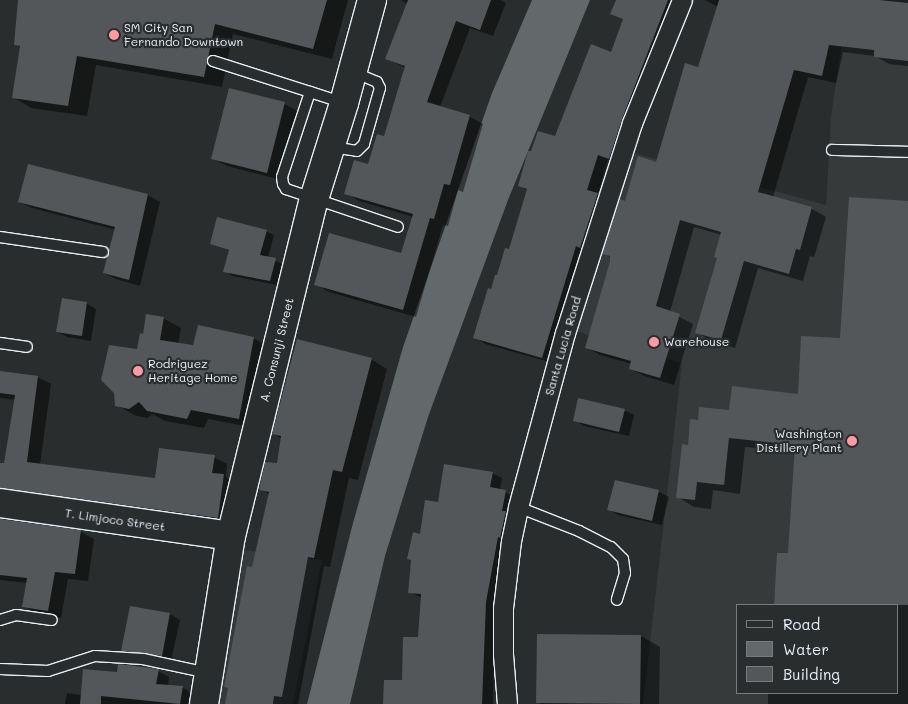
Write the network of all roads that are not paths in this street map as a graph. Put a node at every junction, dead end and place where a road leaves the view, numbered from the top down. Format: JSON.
{"nodes":[{"id":1,"x":372,"y":0,"type":"edge"},
{"id":2,"x":682,"y":0,"type":"edge"},
{"id":3,"x":213,"y":61,"type":"dead end"},
{"id":4,"x":353,"y":72,"type":"junction"},
{"id":5,"x":310,"y":92,"type":"junction"},
{"id":6,"x":344,"y":103,"type":"junction"},
{"id":7,"x":331,"y":147,"type":"junction"},
{"id":8,"x":832,"y":150,"type":"dead end"},
{"id":9,"x":908,"y":152,"type":"edge"},
{"id":10,"x":314,"y":200,"type":"junction"},
{"id":11,"x":398,"y":227,"type":"dead end"},
{"id":12,"x":0,"y":237,"type":"edge"},
{"id":13,"x":103,"y":252,"type":"dead end"},
{"id":14,"x":0,"y":342,"type":"edge"},
{"id":15,"x":27,"y":347,"type":"dead end"},
{"id":16,"x":0,"y":503,"type":"edge"},
{"id":17,"x":518,"y":507,"type":"junction"},
{"id":18,"x":231,"y":536,"type":"junction"},
{"id":19,"x":617,"y":600,"type":"dead end"},
{"id":20,"x":0,"y":620,"type":"edge"},
{"id":21,"x":52,"y":620,"type":"dead end"},
{"id":22,"x":0,"y":668,"type":"edge"},
{"id":23,"x":209,"y":674,"type":"junction"},
{"id":24,"x":204,"y":704,"type":"edge"},
{"id":25,"x":507,"y":704,"type":"edge"}],
"edges":[{"from":1,"to":4,"type":"main road","name":"A. Consunji Street"},
{"from":2,"to":17,"type":"street","name":"Santa Lucia Road"},
{"from":3,"to":5,"type":"lane"},
{"from":4,"to":6,"type":"main road","name":"A. Consunji Street"},
{"from":4,"to":7,"type":"lane"},
{"from":5,"to":6,"type":"lane"},
{"from":5,"to":10,"type":"lane"},
{"from":6,"to":7,"type":"main road","name":"A. Consunji Street"},
{"from":7,"to":10,"type":"main road","name":"A. Consunji Street"},
{"from":8,"to":9,"type":"lane"},
{"from":10,"to":11,"type":"lane"},
{"from":10,"to":18,"type":"main road","name":"A. Consunji Street"},
{"from":12,"to":13,"type":"lane"},
{"from":14,"to":15,"type":"lane"},
{"from":16,"to":18,"type":"main road","name":"T. Limjoco Street"},
{"from":17,"to":19,"type":"lane"},
{"from":17,"to":25,"type":"street","name":"Santa Lucia Road"},
{"from":18,"to":23,"type":"main road","name":"A. Consunji Street"},
{"from":20,"to":21,"type":"lane"},
{"from":22,"to":23,"type":"lane"},
{"from":23,"to":24,"type":"main road","name":"A. Consunji Street"}]}
